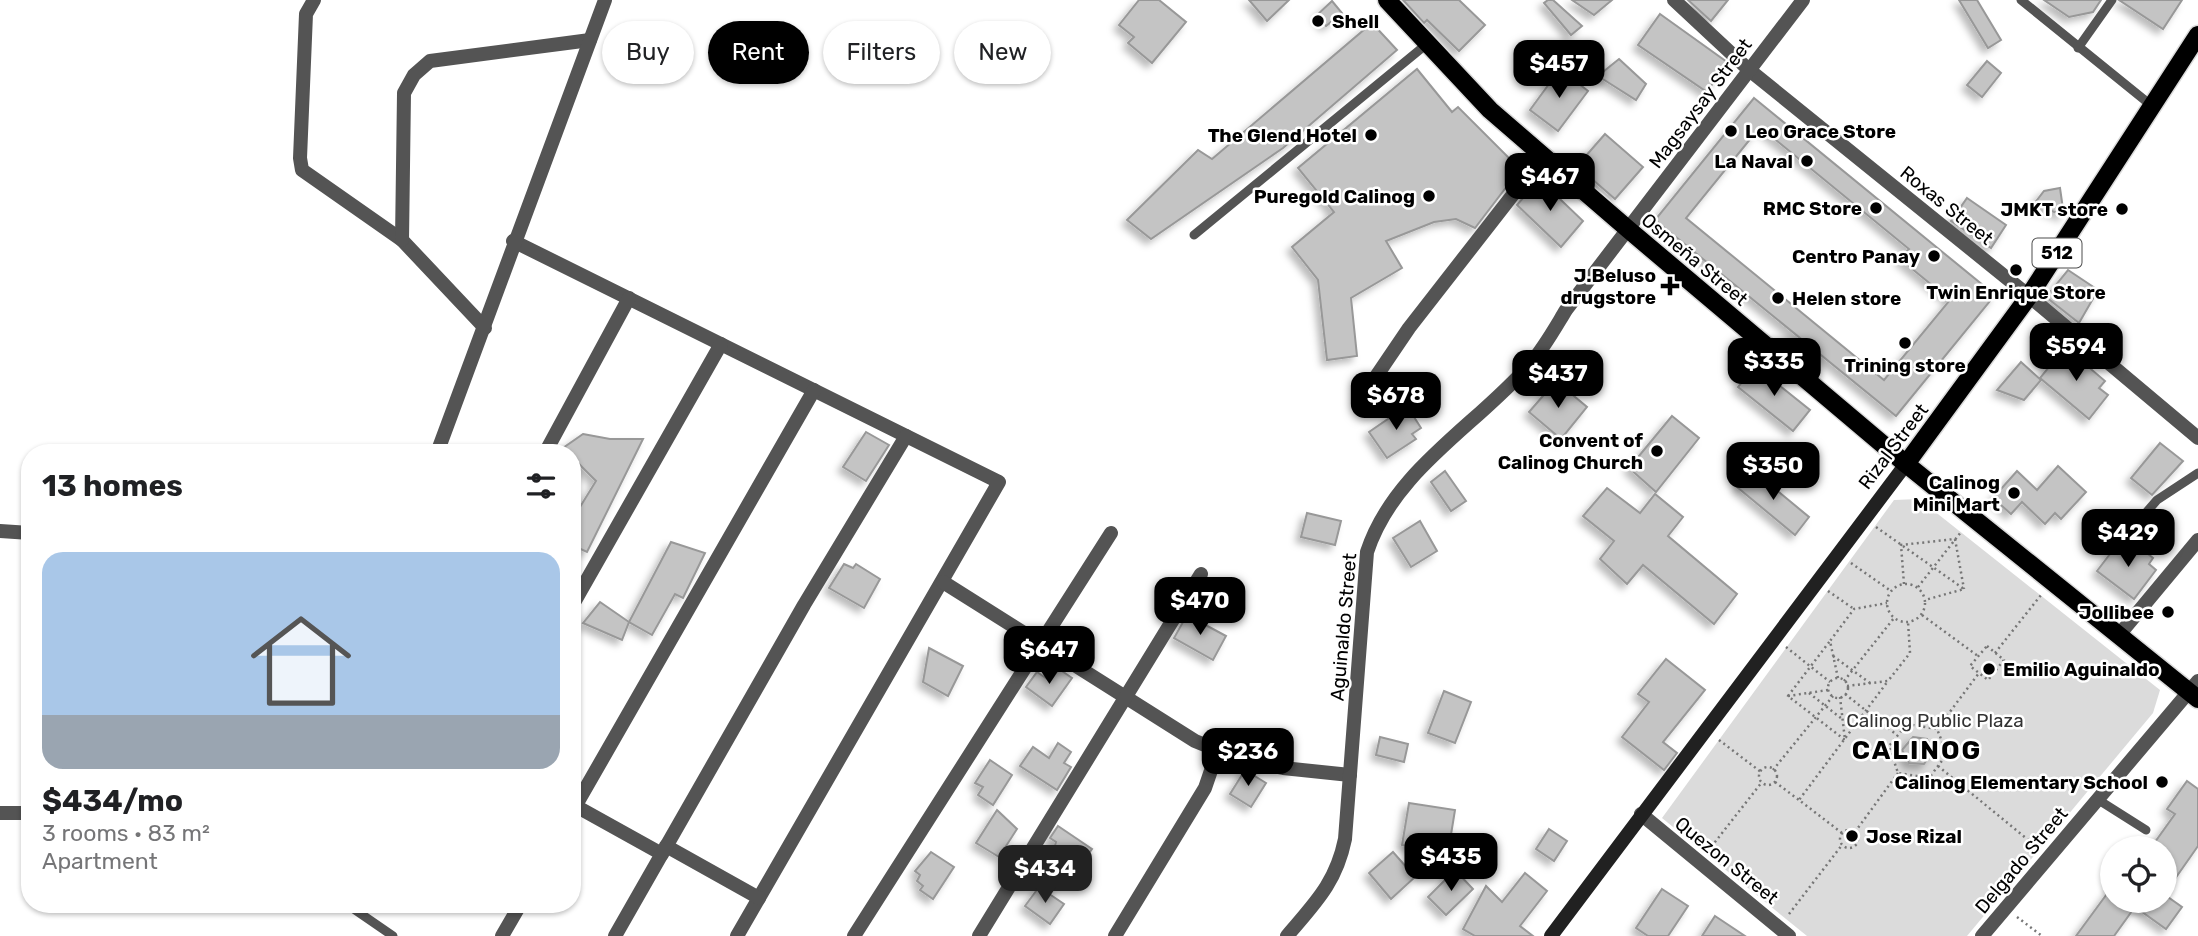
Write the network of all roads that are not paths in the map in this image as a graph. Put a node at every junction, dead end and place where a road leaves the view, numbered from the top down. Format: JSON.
{"nodes":[{"id":1,"x":314,"y":0,"type":"edge"},
{"id":2,"x":605,"y":0,"type":"edge"},
{"id":3,"x":1387,"y":0,"type":"edge"},
{"id":4,"x":1674,"y":0,"type":"edge"},
{"id":5,"x":1803,"y":0,"type":"edge"},
{"id":6,"x":2021,"y":0,"type":"edge"},
{"id":7,"x":2112,"y":0,"type":"edge"},
{"id":8,"x":2198,"y":35,"type":"edge"},
{"id":9,"x":590,"y":40,"type":"junction"},
{"id":10,"x":1427,"y":43,"type":"junction"},
{"id":11,"x":2078,"y":48,"type":"junction"},
{"id":12,"x":1748,"y":69,"type":"junction"},
{"id":13,"x":2152,"y":106,"type":"junction"},
{"id":14,"x":1544,"y":156,"type":"junction"},
{"id":15,"x":1629,"y":230,"type":"junction"},
{"id":16,"x":1194,"y":235,"type":"dead end"},
{"id":17,"x":402,"y":240,"type":"junction"},
{"id":18,"x":513,"y":242,"type":"junction"},
{"id":19,"x":2029,"y":296,"type":"junction"},
{"id":20,"x":629,"y":298,"type":"junction"},
{"id":21,"x":485,"y":327,"type":"junction"},
{"id":22,"x":721,"y":344,"type":"junction"},
{"id":23,"x":1371,"y":384,"type":"dead end"},
{"id":24,"x":814,"y":390,"type":"junction"},
{"id":25,"x":906,"y":436,"type":"junction"},
{"id":26,"x":2198,"y":438,"type":"edge"},
{"id":27,"x":440,"y":444,"type":"edge"},
{"id":28,"x":550,"y":444,"type":"edge"},
{"id":29,"x":1906,"y":464,"type":"junction"},
{"id":30,"x":2198,"y":473,"type":"edge"},
{"id":31,"x":0,"y":531,"type":"edge"},
{"id":32,"x":21,"y":532,"type":"edge"},
{"id":33,"x":1111,"y":533,"type":"dead end"},
{"id":34,"x":2125,"y":537,"type":"dead end"},
{"id":35,"x":2198,"y":540,"type":"edge"},
{"id":36,"x":1201,"y":574,"type":"dead end"},
{"id":37,"x":943,"y":582,"type":"junction"},
{"id":38,"x":581,"y":591,"type":"edge"},
{"id":39,"x":2119,"y":635,"type":"junction"},
{"id":40,"x":1040,"y":645,"type":"junction"},
{"id":41,"x":2195,"y":690,"type":"edge"},
{"id":42,"x":1126,"y":698,"type":"junction"},
{"id":43,"x":1218,"y":750,"type":"junction"},
{"id":44,"x":1350,"y":775,"type":"junction"},
{"id":45,"x":581,"y":793,"type":"edge"},
{"id":46,"x":2097,"y":799,"type":"junction"},
{"id":47,"x":581,"y":811,"type":"edge"},
{"id":48,"x":0,"y":813,"type":"edge"},
{"id":49,"x":21,"y":813,"type":"edge"},
{"id":50,"x":1641,"y":814,"type":"junction"},
{"id":51,"x":2146,"y":830,"type":"dead end"},
{"id":52,"x":664,"y":850,"type":"junction"},
{"id":53,"x":759,"y":898,"type":"junction"},
{"id":54,"x":360,"y":913,"type":"edge"},
{"id":55,"x":515,"y":913,"type":"edge"},
{"id":56,"x":1784,"y":932,"type":"edge"},
{"id":57,"x":393,"y":936,"type":"edge"},
{"id":58,"x":502,"y":936,"type":"edge"},
{"id":59,"x":615,"y":936,"type":"edge"},
{"id":60,"x":737,"y":936,"type":"edge"},
{"id":61,"x":855,"y":936,"type":"edge"},
{"id":62,"x":979,"y":936,"type":"edge"},
{"id":63,"x":1115,"y":936,"type":"edge"},
{"id":64,"x":1287,"y":936,"type":"edge"},
{"id":65,"x":1551,"y":936,"type":"edge"},
{"id":66,"x":1982,"y":936,"type":"edge"}],
"edges":[{"from":1,"to":17,"type":"street"},
{"from":2,"to":9,"type":"street"},
{"from":3,"to":10,"type":"main road","name":"Osmeña Street"},
{"from":4,"to":12,"type":"street","name":"Roxas Street"},
{"from":5,"to":12,"type":"street","name":"Magsaysay Street"},
{"from":6,"to":11,"type":"lane"},
{"from":7,"to":11,"type":"lane"},
{"from":8,"to":13,"type":"main road","name":"Rizal Street","number":"512"},
{"from":9,"to":17,"type":"street"},
{"from":9,"to":18,"type":"street"},
{"from":10,"to":14,"type":"main road","name":"Osmeña Street"},
{"from":10,"to":16,"type":"lane"},
{"from":11,"to":13,"type":"lane"},
{"from":12,"to":15,"type":"street","name":"Magsaysay Street"},
{"from":12,"to":19,"type":"street","name":"Roxas Street"},
{"from":13,"to":19,"type":"main road","name":"Rizal Street","number":"512"},
{"from":14,"to":15,"type":"main road","name":"Osmeña Street"},
{"from":14,"to":23,"type":"street"},
{"from":15,"to":29,"type":"main road","name":"Osmeña Street"},
{"from":15,"to":44,"type":"street","name":"Aguinaldo Street"},
{"from":17,"to":21,"type":"street"},
{"from":18,"to":20,"type":"street"},
{"from":18,"to":21,"type":"street"},
{"from":19,"to":26,"type":"street","name":"Roxas Street"},
{"from":19,"to":29,"type":"main road","name":"Rizal Street","number":"512"},
{"from":20,"to":22,"type":"street"},
{"from":20,"to":28,"type":"street"},
{"from":21,"to":27,"type":"street"},
{"from":22,"to":24,"type":"street"},
{"from":22,"to":38,"type":"street"},
{"from":24,"to":25,"type":"street"},
{"from":24,"to":45,"type":"street"},
{"from":25,"to":37,"type":"street"},
{"from":25,"to":52,"type":"street"},
{"from":29,"to":39,"type":"main road","name":"Osmeña Street"},
{"from":29,"to":50,"type":"street","name":"Rizal Street"},
{"from":30,"to":34,"type":"lane"},
{"from":31,"to":32,"type":"street"},
{"from":33,"to":40,"type":"street"},
{"from":35,"to":39,"type":"street"},
{"from":36,"to":42,"type":"street"},
{"from":37,"to":40,"type":"street"},
{"from":37,"to":53,"type":"street"},
{"from":39,"to":41,"type":"main road","name":"Osmeña Street"},
{"from":40,"to":42,"type":"street"},
{"from":40,"to":61,"type":"street"},
{"from":41,"to":46,"type":"street","name":"Delgado Street"},
{"from":42,"to":43,"type":"street"},
{"from":42,"to":62,"type":"street"},
{"from":43,"to":44,"type":"street"},
{"from":43,"to":63,"type":"street"},
{"from":44,"to":64,"type":"street","name":"Aguinaldo Street"},
{"from":46,"to":51,"type":"lane"},
{"from":46,"to":66,"type":"street","name":"Delgado Street"},
{"from":47,"to":52,"type":"street"},
{"from":48,"to":49,"type":"street"},
{"from":50,"to":56,"type":"street","name":"Quezon Street"},
{"from":50,"to":65,"type":"street","name":"Rizal Street"},
{"from":52,"to":53,"type":"street"},
{"from":52,"to":59,"type":"street"},
{"from":53,"to":60,"type":"street"},
{"from":54,"to":57,"type":"lane"},
{"from":55,"to":58,"type":"street"}]}
